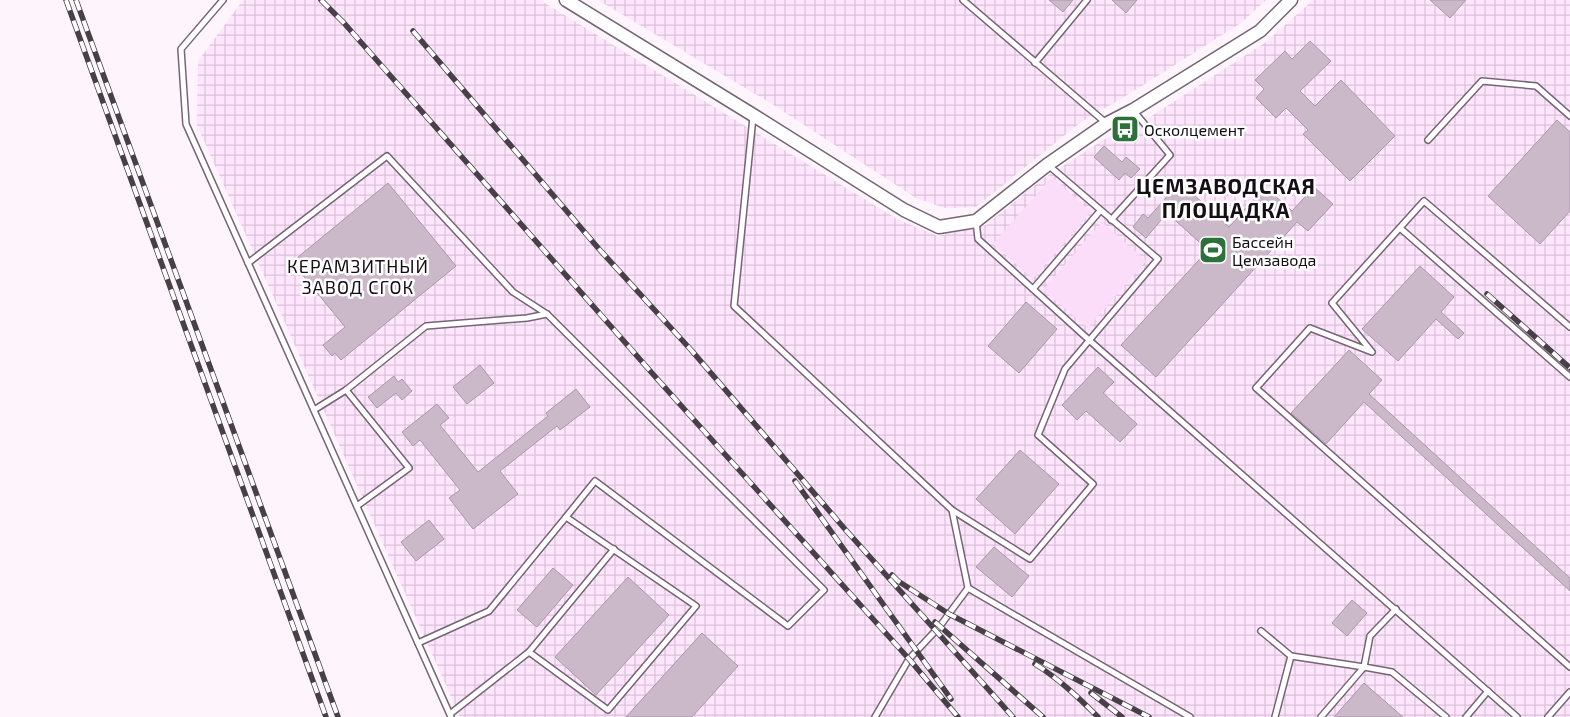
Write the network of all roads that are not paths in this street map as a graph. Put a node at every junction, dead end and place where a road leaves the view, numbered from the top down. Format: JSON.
{"nodes":[{"id":1,"x":223,"y":0,"type":"edge"},
{"id":2,"x":566,"y":0,"type":"edge"},
{"id":3,"x":963,"y":0,"type":"edge"},
{"id":4,"x":1087,"y":0,"type":"edge"},
{"id":5,"x":1292,"y":0,"type":"edge"},
{"id":6,"x":1036,"y":63,"type":"junction"},
{"id":7,"x":1134,"y":110,"type":"junction"},
{"id":8,"x":753,"y":115,"type":"junction"},
{"id":9,"x":1570,"y":116,"type":"edge"},
{"id":10,"x":1106,"y":124,"type":"junction"},
{"id":11,"x":1428,"y":140,"type":"dead end"},
{"id":12,"x":1047,"y":165,"type":"junction"},
{"id":13,"x":1100,"y":211,"type":"junction"},
{"id":14,"x":1111,"y":220,"type":"junction"},
{"id":15,"x":976,"y":221,"type":"junction"},
{"id":16,"x":1400,"y":228,"type":"junction"},
{"id":17,"x":248,"y":263,"type":"junction"},
{"id":18,"x":1033,"y":290,"type":"junction"},
{"id":19,"x":547,"y":314,"type":"junction"},
{"id":20,"x":1570,"y":327,"type":"edge"},
{"id":21,"x":1089,"y":340,"type":"junction"},
{"id":22,"x":1570,"y":377,"type":"edge"},
{"id":23,"x":346,"y":390,"type":"junction"},
{"id":24,"x":314,"y":410,"type":"junction"},
{"id":25,"x":357,"y":506,"type":"junction"},
{"id":26,"x":952,"y":510,"type":"junction"},
{"id":27,"x":566,"y":517,"type":"junction"},
{"id":28,"x":614,"y":549,"type":"junction"},
{"id":29,"x":968,"y":588,"type":"junction"},
{"id":30,"x":1396,"y":610,"type":"junction"},
{"id":31,"x":1260,"y":630,"type":"dead end"},
{"id":32,"x":418,"y":643,"type":"junction"},
{"id":33,"x":529,"y":652,"type":"junction"},
{"id":34,"x":1291,"y":656,"type":"junction"},
{"id":35,"x":1364,"y":666,"type":"junction"},
{"id":36,"x":1570,"y":667,"type":"edge"},
{"id":37,"x":1488,"y":691,"type":"junction"},
{"id":38,"x":1570,"y":692,"type":"edge"},
{"id":39,"x":450,"y":716,"type":"edge"},
{"id":40,"x":875,"y":717,"type":"edge"},
{"id":41,"x":1190,"y":717,"type":"edge"},
{"id":42,"x":1275,"y":717,"type":"edge"},
{"id":43,"x":1321,"y":717,"type":"edge"},
{"id":44,"x":1446,"y":717,"type":"edge"},
{"id":45,"x":1466,"y":717,"type":"edge"},
{"id":46,"x":1517,"y":717,"type":"edge"},
{"id":47,"x":1548,"y":717,"type":"edge"}],
"edges":[{"from":1,"to":17,"type":"lane"},
{"from":2,"to":8,"type":"street"},
{"from":3,"to":6,"type":"lane"},
{"from":4,"to":6,"type":"lane"},
{"from":5,"to":7,"type":"street"},
{"from":6,"to":10,"type":"lane"},
{"from":7,"to":10,"type":"street"},
{"from":7,"to":14,"type":"lane"},
{"from":8,"to":15,"type":"street"},
{"from":8,"to":26,"type":"lane"},
{"from":9,"to":11,"type":"lane"},
{"from":10,"to":12,"type":"street"},
{"from":12,"to":13,"type":"lane"},
{"from":12,"to":15,"type":"street"},
{"from":13,"to":14,"type":"lane"},
{"from":13,"to":18,"type":"lane"},
{"from":14,"to":21,"type":"lane"},
{"from":15,"to":18,"type":"lane"},
{"from":16,"to":20,"type":"lane"},
{"from":16,"to":22,"type":"lane"},
{"from":16,"to":36,"type":"lane"},
{"from":17,"to":19,"type":"lane"},
{"from":17,"to":24,"type":"lane"},
{"from":18,"to":21,"type":"lane"},
{"from":19,"to":23,"type":"lane"},
{"from":19,"to":27,"type":"lane"},
{"from":21,"to":26,"type":"lane"},
{"from":21,"to":30,"type":"lane"},
{"from":23,"to":24,"type":"lane"},
{"from":23,"to":25,"type":"lane"},
{"from":24,"to":25,"type":"lane"},
{"from":25,"to":32,"type":"lane"},
{"from":26,"to":29,"type":"lane"},
{"from":27,"to":28,"type":"lane"},
{"from":27,"to":32,"type":"lane"},
{"from":28,"to":33,"type":"lane"},
{"from":28,"to":33,"type":"lane"},
{"from":29,"to":40,"type":"lane"},
{"from":29,"to":41,"type":"lane"},
{"from":30,"to":35,"type":"lane"},
{"from":30,"to":37,"type":"lane"},
{"from":31,"to":34,"type":"lane"},
{"from":32,"to":39,"type":"lane"},
{"from":33,"to":39,"type":"lane"},
{"from":34,"to":35,"type":"lane"},
{"from":34,"to":42,"type":"lane"},
{"from":35,"to":43,"type":"lane"},
{"from":35,"to":44,"type":"lane"},
{"from":37,"to":45,"type":"lane"},
{"from":37,"to":46,"type":"lane"},
{"from":38,"to":47,"type":"lane"}]}
